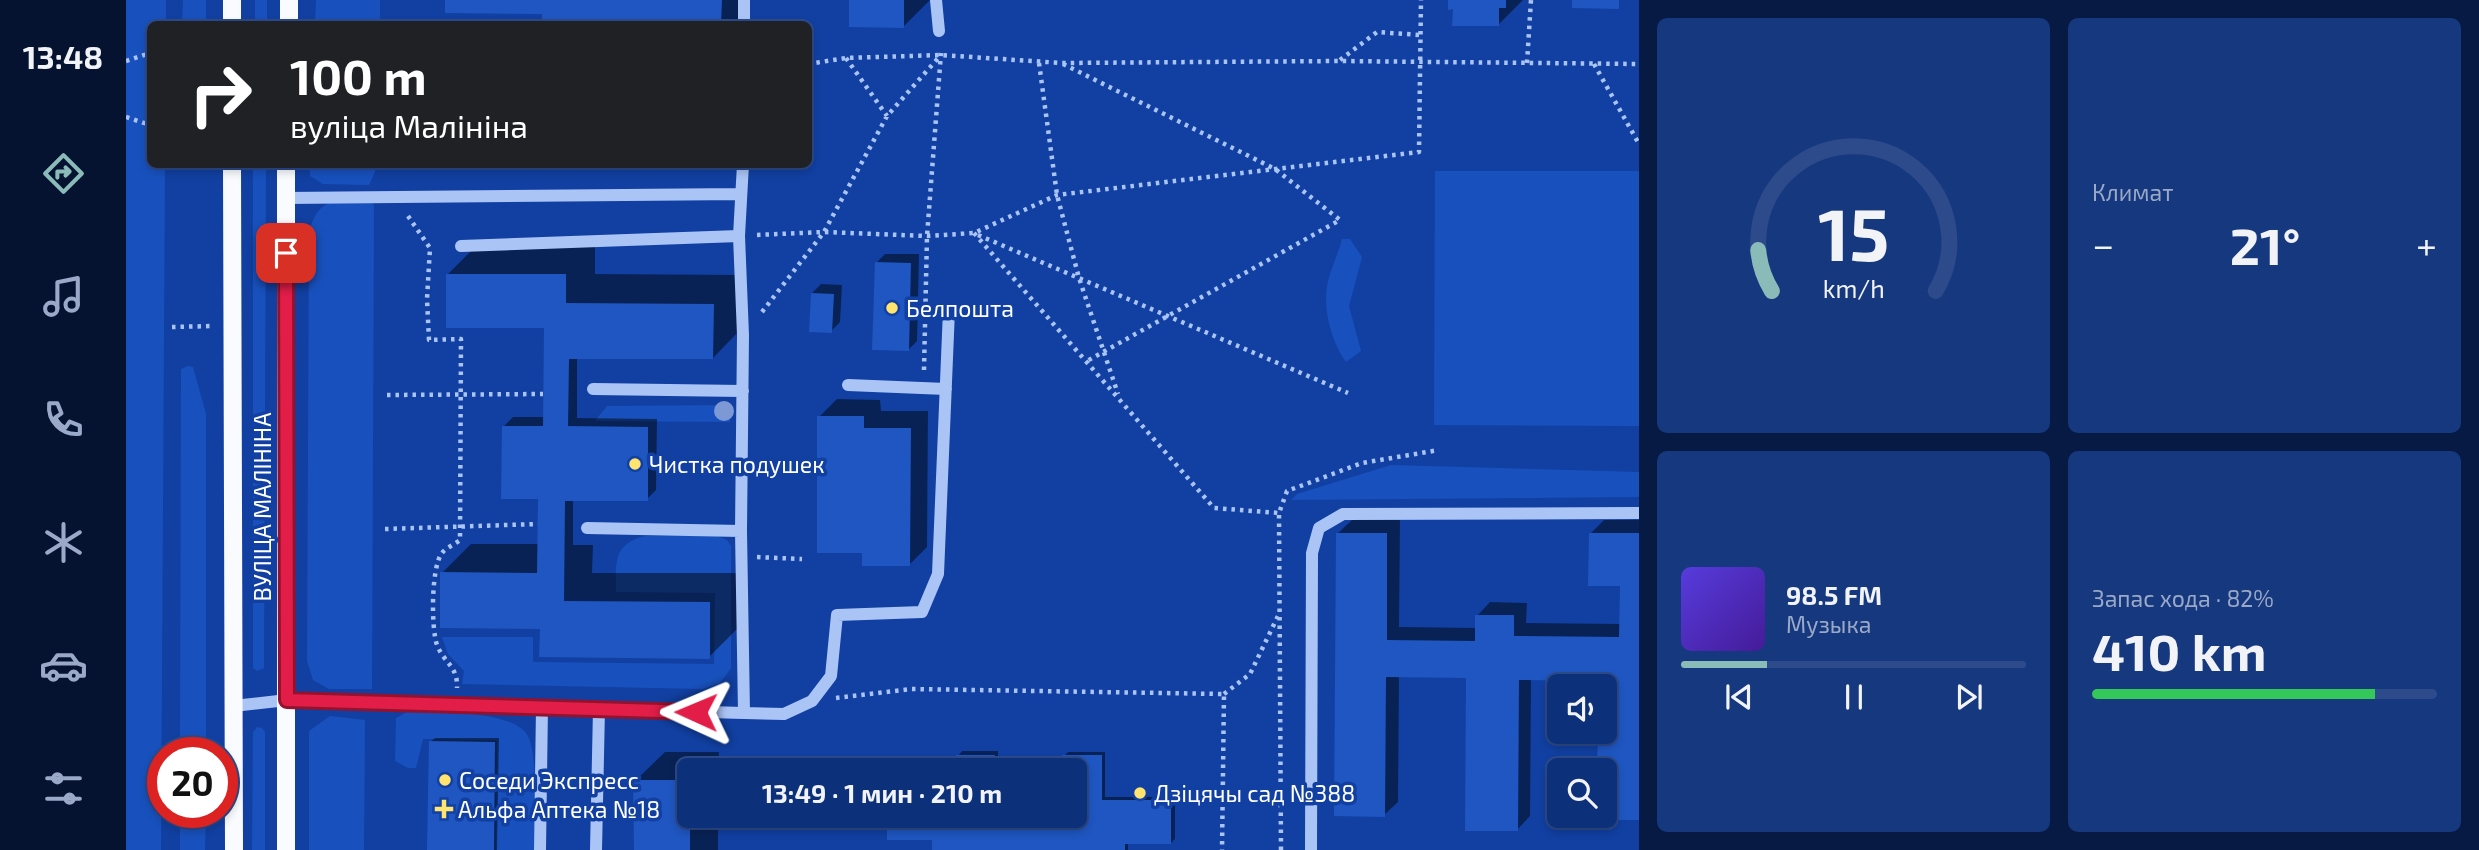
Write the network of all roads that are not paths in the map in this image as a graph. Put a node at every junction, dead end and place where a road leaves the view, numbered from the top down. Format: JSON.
{"nodes":[{"id":1,"x":232,"y":0,"type":"edge"},
{"id":2,"x":289,"y":0,"type":"edge"},
{"id":3,"x":744,"y":0,"type":"edge"},
{"id":4,"x":936,"y":0,"type":"edge"},
{"id":5,"x":232,"y":21,"type":"edge"},
{"id":6,"x":289,"y":21,"type":"edge"},
{"id":7,"x":744,"y":21,"type":"edge"},
{"id":8,"x":939,"y":32,"type":"dead end"},
{"id":9,"x":232,"y":168,"type":"edge"},
{"id":10,"x":286,"y":168,"type":"edge"},
{"id":11,"x":743,"y":168,"type":"edge"},
{"id":12,"x":741,"y":194,"type":"junction"},
{"id":13,"x":285,"y":198,"type":"junction"},
{"id":14,"x":740,"y":236,"type":"junction"},
{"id":15,"x":461,"y":246,"type":"dead end"},
{"id":16,"x":949,"y":310,"type":"dead end"},
{"id":17,"x":848,"y":385,"type":"dead end"},
{"id":18,"x":593,"y":389,"type":"dead end"},
{"id":19,"x":946,"y":389,"type":"junction"},
{"id":20,"x":743,"y":391,"type":"junction"},
{"id":21,"x":1639,"y":513,"type":"edge"},
{"id":22,"x":587,"y":528,"type":"dead end"},
{"id":23,"x":741,"y":531,"type":"junction"},
{"id":24,"x":287,"y":700,"type":"junction"},
{"id":25,"x":233,"y":706,"type":"junction"},
{"id":26,"x":542,"y":706,"type":"junction"},
{"id":27,"x":599,"y":709,"type":"junction"},
{"id":28,"x":744,"y":713,"type":"junction"},
{"id":29,"x":234,"y":850,"type":"edge"},
{"id":30,"x":286,"y":850,"type":"edge"},
{"id":31,"x":540,"y":850,"type":"edge"},
{"id":32,"x":596,"y":850,"type":"edge"},
{"id":33,"x":1311,"y":850,"type":"edge"}],
"edges":[{"from":1,"to":5,"type":"main road"},
{"from":2,"to":6,"type":"main road"},
{"from":3,"to":7,"type":"lane"},
{"from":4,"to":8,"type":"lane"},
{"from":9,"to":25,"type":"main road","name":"ВУЛІЦА МАЛІНІНА"},
{"from":10,"to":13,"type":"main road","name":"ВУЛІЦА МАЛІНІНА"},
{"from":11,"to":12,"type":"lane"},
{"from":12,"to":13,"type":"lane"},
{"from":12,"to":14,"type":"lane"},
{"from":13,"to":24,"type":"main road","name":"ВУЛІЦА МАЛІНІНА"},
{"from":14,"to":15,"type":"lane"},
{"from":14,"to":20,"type":"lane"},
{"from":16,"to":19,"type":"lane"},
{"from":17,"to":19,"type":"lane"},
{"from":18,"to":20,"type":"lane"},
{"from":19,"to":28,"type":"lane"},
{"from":20,"to":23,"type":"lane"},
{"from":21,"to":33,"type":"lane"},
{"from":22,"to":23,"type":"lane"},
{"from":23,"to":28,"type":"lane"},
{"from":24,"to":25,"type":"lane"},
{"from":24,"to":26,"type":"lane"},
{"from":24,"to":30,"type":"main road","name":"ВУЛІЦА МАЛІНІНА"},
{"from":25,"to":29,"type":"main road","name":"ВУЛІЦА МАЛІНІНА"},
{"from":26,"to":27,"type":"lane"},
{"from":26,"to":31,"type":"lane"},
{"from":27,"to":28,"type":"lane"},
{"from":27,"to":32,"type":"lane"}]}
